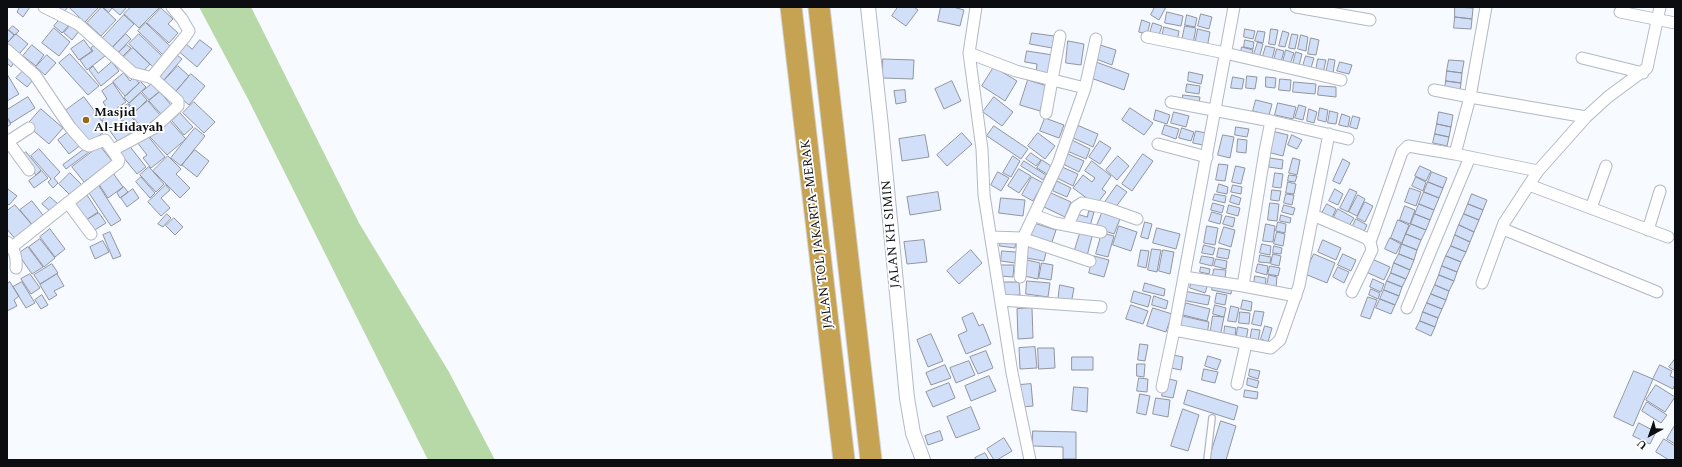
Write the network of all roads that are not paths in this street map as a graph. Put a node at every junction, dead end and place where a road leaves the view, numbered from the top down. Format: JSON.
{"nodes":[{"id":1,"x":44,"y":7,"type":"edge"},
{"id":2,"x":172,"y":7,"type":"edge"},
{"id":3,"x":791,"y":7,"type":"edge"},
{"id":4,"x":819,"y":7,"type":"edge"},
{"id":5,"x":868,"y":7,"type":"edge"},
{"id":6,"x":976,"y":7,"type":"edge"},
{"id":7,"x":1234,"y":7,"type":"edge"},
{"id":8,"x":1296,"y":7,"type":"edge"},
{"id":9,"x":1486,"y":7,"type":"edge"},
{"id":10,"x":1660,"y":7,"type":"edge"},
{"id":11,"x":1620,"y":12,"type":"dead end"},
{"id":12,"x":1658,"y":19,"type":"junction"},
{"id":13,"x":1370,"y":20,"type":"dead end"},
{"id":14,"x":1675,"y":23,"type":"edge"},
{"id":15,"x":1060,"y":36,"type":"dead end"},
{"id":16,"x":1147,"y":37,"type":"dead end"},
{"id":17,"x":1096,"y":39,"type":"dead end"},
{"id":18,"x":7,"y":50,"type":"edge"},
{"id":19,"x":969,"y":53,"type":"junction"},
{"id":20,"x":1225,"y":53,"type":"junction"},
{"id":21,"x":1582,"y":58,"type":"dead end"},
{"id":22,"x":1642,"y":73,"type":"junction"},
{"id":23,"x":151,"y":78,"type":"junction"},
{"id":24,"x":1053,"y":80,"type":"junction"},
{"id":25,"x":1341,"y":80,"type":"dead end"},
{"id":26,"x":1085,"y":88,"type":"junction"},
{"id":27,"x":1434,"y":90,"type":"dead end"},
{"id":28,"x":1470,"y":97,"type":"junction"},
{"id":29,"x":1171,"y":102,"type":"dead end"},
{"id":30,"x":1214,"y":111,"type":"junction"},
{"id":31,"x":1046,"y":113,"type":"dead end"},
{"id":32,"x":1586,"y":117,"type":"junction"},
{"id":33,"x":1271,"y":121,"type":"junction"},
{"id":34,"x":29,"y":128,"type":"dead end"},
{"id":35,"x":1329,"y":134,"type":"junction"},
{"id":36,"x":1348,"y":139,"type":"dead end"},
{"id":37,"x":8,"y":140,"type":"edge"},
{"id":38,"x":1158,"y":144,"type":"dead end"},
{"id":39,"x":113,"y":150,"type":"junction"},
{"id":40,"x":1455,"y":154,"type":"junction"},
{"id":41,"x":1207,"y":157,"type":"junction"},
{"id":42,"x":1470,"y":157,"type":"junction"},
{"id":43,"x":1606,"y":166,"type":"dead end"},
{"id":44,"x":29,"y":170,"type":"dead end"},
{"id":45,"x":1538,"y":171,"type":"junction"},
{"id":46,"x":1529,"y":185,"type":"junction"},
{"id":47,"x":1660,"y":191,"type":"dead end"},
{"id":48,"x":68,"y":202,"type":"junction"},
{"id":49,"x":1590,"y":208,"type":"junction"},
{"id":50,"x":1034,"y":215,"type":"junction"},
{"id":51,"x":1313,"y":215,"type":"junction"},
{"id":52,"x":1137,"y":219,"type":"dead end"},
{"id":53,"x":1068,"y":225,"type":"junction"},
{"id":54,"x":1502,"y":229,"type":"junction"},
{"id":55,"x":1648,"y":230,"type":"junction"},
{"id":56,"x":1101,"y":232,"type":"dead end"},
{"id":57,"x":91,"y":234,"type":"dead end"},
{"id":58,"x":991,"y":237,"type":"junction"},
{"id":59,"x":1023,"y":238,"type":"junction"},
{"id":60,"x":1668,"y":238,"type":"dead end"},
{"id":61,"x":1370,"y":242,"type":"junction"},
{"id":62,"x":10,"y":244,"type":"edge"},
{"id":63,"x":1090,"y":261,"type":"dead end"},
{"id":64,"x":16,"y":268,"type":"dead end"},
{"id":65,"x":1020,"y":277,"type":"dead end"},
{"id":66,"x":1184,"y":277,"type":"junction"},
{"id":67,"x":1482,"y":283,"type":"dead end"},
{"id":68,"x":1243,"y":286,"type":"junction"},
{"id":69,"x":1352,"y":292,"type":"dead end"},
{"id":70,"x":1657,"y":292,"type":"dead end"},
{"id":71,"x":1296,"y":296,"type":"junction"},
{"id":72,"x":1002,"y":300,"type":"junction"},
{"id":73,"x":1101,"y":307,"type":"dead end"},
{"id":74,"x":1406,"y":308,"type":"dead end"},
{"id":75,"x":1174,"y":330,"type":"junction"},
{"id":76,"x":1246,"y":344,"type":"junction"},
{"id":77,"x":1237,"y":384,"type":"dead end"},
{"id":78,"x":1162,"y":387,"type":"dead end"},
{"id":79,"x":1212,"y":418,"type":"dead end"},
{"id":80,"x":844,"y":460,"type":"edge"},
{"id":81,"x":871,"y":460,"type":"edge"},
{"id":82,"x":923,"y":460,"type":"edge"},
{"id":83,"x":1030,"y":460,"type":"edge"},
{"id":84,"x":1207,"y":460,"type":"edge"}],
"edges":[{"from":1,"to":23,"type":"street"},
{"from":2,"to":23,"type":"street"},
{"from":3,"to":80,"type":"highway","name":"JALAN TOL JAKARTA–MERAK"},
{"from":4,"to":81,"type":"highway","name":"JALAN TOL JAKARTA–MERAK"},
{"from":5,"to":82,"type":"street","name":"JALAN KH SIMIN"},
{"from":6,"to":19,"type":"street"},
{"from":7,"to":20,"type":"street"},
{"from":8,"to":13,"type":"street"},
{"from":9,"to":28,"type":"street"},
{"from":10,"to":12,"type":"street"},
{"from":11,"to":12,"type":"street"},
{"from":12,"to":14,"type":"street"},
{"from":12,"to":22,"type":"street"},
{"from":15,"to":24,"type":"street"},
{"from":16,"to":20,"type":"street"},
{"from":17,"to":26,"type":"street"},
{"from":18,"to":39,"type":"street"},
{"from":19,"to":24,"type":"street"},
{"from":19,"to":58,"type":"street"},
{"from":20,"to":25,"type":"street"},
{"from":20,"to":30,"type":"street"},
{"from":21,"to":22,"type":"street"},
{"from":22,"to":32,"type":"street"},
{"from":23,"to":39,"type":"street"},
{"from":24,"to":26,"type":"street"},
{"from":24,"to":31,"type":"street"},
{"from":26,"to":50,"type":"street"},
{"from":27,"to":28,"type":"street"},
{"from":28,"to":32,"type":"street"},
{"from":28,"to":40,"type":"street"},
{"from":29,"to":30,"type":"street"},
{"from":30,"to":33,"type":"street"},
{"from":30,"to":41,"type":"street"},
{"from":32,"to":45,"type":"street"},
{"from":33,"to":35,"type":"street"},
{"from":33,"to":68,"type":"street"},
{"from":34,"to":37,"type":"street"},
{"from":35,"to":36,"type":"street"},
{"from":35,"to":51,"type":"street"},
{"from":37,"to":44,"type":"street"},
{"from":38,"to":41,"type":"street"},
{"from":39,"to":48,"type":"street"},
{"from":40,"to":42,"type":"street"},
{"from":40,"to":61,"type":"street"},
{"from":41,"to":66,"type":"street"},
{"from":42,"to":45,"type":"street"},
{"from":42,"to":74,"type":"street"},
{"from":43,"to":49,"type":"street"},
{"from":45,"to":46,"type":"street"},
{"from":46,"to":49,"type":"street"},
{"from":46,"to":54,"type":"street"},
{"from":47,"to":55,"type":"street"},
{"from":48,"to":57,"type":"street"},
{"from":48,"to":62,"type":"street"},
{"from":49,"to":55,"type":"street"},
{"from":50,"to":53,"type":"street"},
{"from":50,"to":59,"type":"street"},
{"from":51,"to":61,"type":"street"},
{"from":51,"to":71,"type":"street"},
{"from":52,"to":53,"type":"street"},
{"from":53,"to":56,"type":"street"},
{"from":54,"to":67,"type":"street"},
{"from":54,"to":70,"type":"street"},
{"from":55,"to":60,"type":"street"},
{"from":58,"to":59,"type":"street"},
{"from":58,"to":72,"type":"street"},
{"from":59,"to":63,"type":"street"},
{"from":59,"to":65,"type":"street"},
{"from":61,"to":69,"type":"street"},
{"from":62,"to":64,"type":"street"},
{"from":66,"to":68,"type":"street"},
{"from":66,"to":75,"type":"street"},
{"from":68,"to":71,"type":"street"},
{"from":71,"to":76,"type":"street"},
{"from":72,"to":73,"type":"street"},
{"from":72,"to":83,"type":"street"},
{"from":75,"to":76,"type":"street"},
{"from":75,"to":78,"type":"street"},
{"from":76,"to":77,"type":"street"},
{"from":79,"to":84,"type":"lane"}]}
